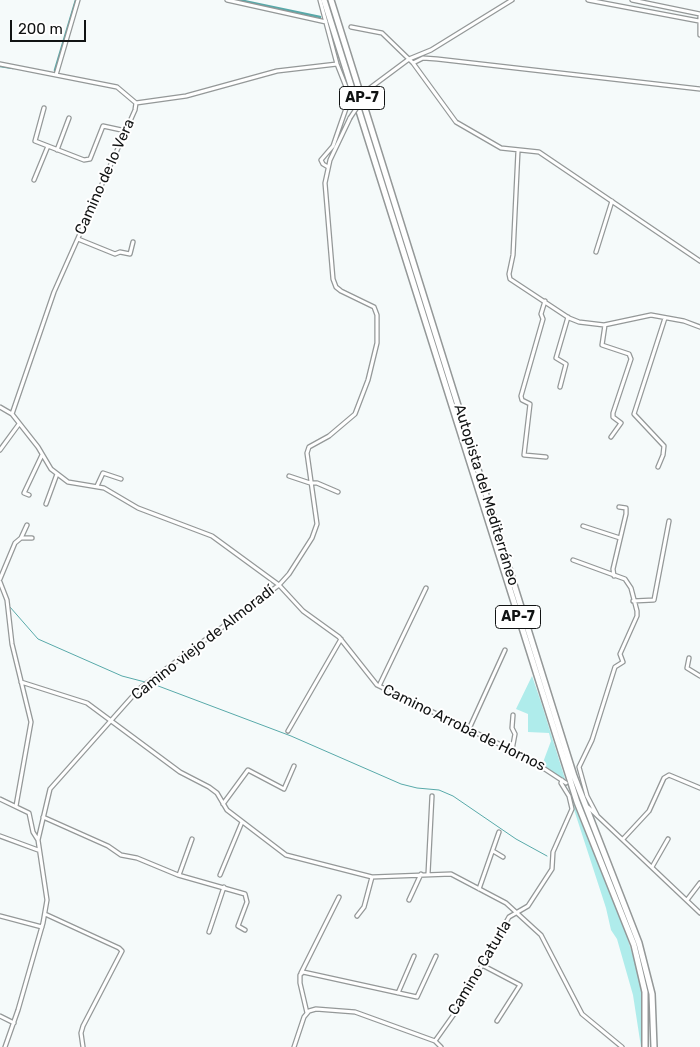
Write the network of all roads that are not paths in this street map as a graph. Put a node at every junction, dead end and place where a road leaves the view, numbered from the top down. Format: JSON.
{"nodes":[{"id":1,"x":78,"y":0,"type":"edge"},
{"id":2,"x":227,"y":0,"type":"edge"},
{"id":3,"x":322,"y":0,"type":"edge"},
{"id":4,"x":330,"y":0,"type":"edge"},
{"id":5,"x":512,"y":0,"type":"edge"},
{"id":6,"x":588,"y":0,"type":"edge"},
{"id":7,"x":632,"y":0,"type":"edge"},
{"id":8,"x":640,"y":1,"type":"edge"},
{"id":9,"x":608,"y":2,"type":"edge"},
{"id":10,"x":674,"y":9,"type":"junction"},
{"id":11,"x":639,"y":10,"type":"junction"},
{"id":12,"x":700,"y":15,"type":"edge"},
{"id":13,"x":673,"y":16,"type":"junction"},
{"id":14,"x":699,"y":21,"type":"edge"},
{"id":15,"x":327,"y":22,"type":"junction"},
{"id":16,"x":350,"y":27,"type":"dead end"},
{"id":17,"x":700,"y":35,"type":"edge"},
{"id":18,"x":409,"y":59,"type":"junction"},
{"id":19,"x":413,"y":63,"type":"junction"},
{"id":20,"x":0,"y":64,"type":"edge"},
{"id":21,"x":337,"y":64,"type":"junction"},
{"id":22,"x":56,"y":75,"type":"junction"},
{"id":23,"x":700,"y":89,"type":"edge"},
{"id":24,"x":136,"y":104,"type":"junction"},
{"id":25,"x":44,"y":108,"type":"dead end"},
{"id":26,"x":69,"y":118,"type":"dead end"},
{"id":27,"x":126,"y":131,"type":"junction"},
{"id":28,"x":48,"y":146,"type":"junction"},
{"id":29,"x":57,"y":150,"type":"junction"},
{"id":30,"x":518,"y":151,"type":"junction"},
{"id":31,"x":328,"y":166,"type":"junction"},
{"id":32,"x":34,"y":180,"type":"dead end"},
{"id":33,"x":612,"y":201,"type":"junction"},
{"id":34,"x":78,"y":239,"type":"junction"},
{"id":35,"x":133,"y":242,"type":"dead end"},
{"id":36,"x":596,"y":252,"type":"dead end"},
{"id":37,"x":700,"y":260,"type":"edge"},
{"id":38,"x":545,"y":301,"type":"junction"},
{"id":39,"x":568,"y":317,"type":"junction"},
{"id":40,"x":665,"y":318,"type":"junction"},
{"id":41,"x":605,"y":324,"type":"junction"},
{"id":42,"x":700,"y":327,"type":"edge"},
{"id":43,"x":560,"y":387,"type":"dead end"},
{"id":44,"x":0,"y":408,"type":"edge"},
{"id":45,"x":12,"y":414,"type":"junction"},
{"id":46,"x":19,"y":424,"type":"junction"},
{"id":47,"x":611,"y":436,"type":"dead end"},
{"id":48,"x":0,"y":450,"type":"edge"},
{"id":49,"x":42,"y":455,"type":"junction"},
{"id":50,"x":546,"y":458,"type":"dead end"},
{"id":51,"x":658,"y":467,"type":"dead end"},
{"id":52,"x":56,"y":474,"type":"junction"},
{"id":53,"x":289,"y":476,"type":"dead end"},
{"id":54,"x":121,"y":479,"type":"dead end"},
{"id":55,"x":312,"y":483,"type":"junction"},
{"id":56,"x":97,"y":486,"type":"junction"},
{"id":57,"x":338,"y":492,"type":"dead end"},
{"id":58,"x":29,"y":495,"type":"dead end"},
{"id":59,"x":46,"y":504,"type":"dead end"},
{"id":60,"x":619,"y":507,"type":"dead end"},
{"id":61,"x":669,"y":521,"type":"dead end"},
{"id":62,"x":27,"y":524,"type":"dead end"},
{"id":63,"x":583,"y":526,"type":"dead end"},
{"id":64,"x":21,"y":538,"type":"junction"},
{"id":65,"x":32,"y":538,"type":"dead end"},
{"id":66,"x":620,"y":538,"type":"junction"},
{"id":67,"x":573,"y":560,"type":"dead end"},
{"id":68,"x":614,"y":576,"type":"junction"},
{"id":69,"x":0,"y":580,"type":"edge"},
{"id":70,"x":279,"y":584,"type":"junction"},
{"id":71,"x":426,"y":588,"type":"dead end"},
{"id":72,"x":0,"y":595,"type":"edge"},
{"id":73,"x":7,"y":600,"type":"junction"},
{"id":74,"x":633,"y":601,"type":"junction"},
{"id":75,"x":341,"y":639,"type":"junction"},
{"id":76,"x":505,"y":650,"type":"dead end"},
{"id":77,"x":689,"y":658,"type":"dead end"},
{"id":78,"x":700,"y":676,"type":"edge"},
{"id":79,"x":21,"y":682,"type":"junction"},
{"id":80,"x":380,"y":686,"type":"junction"},
{"id":81,"x":513,"y":715,"type":"dead end"},
{"id":82,"x":110,"y":720,"type":"junction"},
{"id":83,"x":469,"y":729,"type":"junction"},
{"id":84,"x":288,"y":731,"type":"dead end"},
{"id":85,"x":512,"y":750,"type":"junction"},
{"id":86,"x":294,"y":766,"type":"dead end"},
{"id":87,"x":562,"y":780,"type":"junction"},
{"id":88,"x":566,"y":783,"type":"dead end"},
{"id":89,"x":700,"y":788,"type":"edge"},
{"id":90,"x":432,"y":796,"type":"dead end"},
{"id":91,"x":0,"y":799,"type":"edge"},
{"id":92,"x":223,"y":804,"type":"junction"},
{"id":93,"x":16,"y":806,"type":"junction"},
{"id":94,"x":588,"y":807,"type":"dead end"},
{"id":95,"x":597,"y":814,"type":"junction"},
{"id":96,"x":44,"y":817,"type":"junction"},
{"id":97,"x":242,"y":822,"type":"junction"},
{"id":98,"x":499,"y":832,"type":"dead end"},
{"id":99,"x":0,"y":836,"type":"edge"},
{"id":100,"x":192,"y":839,"type":"dead end"},
{"id":101,"x":623,"y":839,"type":"junction"},
{"id":102,"x":668,"y":839,"type":"dead end"},
{"id":103,"x":38,"y":840,"type":"junction"},
{"id":104,"x":38,"y":850,"type":"junction"},
{"id":105,"x":493,"y":851,"type":"junction"},
{"id":106,"x":503,"y":857,"type":"dead end"},
{"id":107,"x":652,"y":867,"type":"junction"},
{"id":108,"x":422,"y":874,"type":"junction"},
{"id":109,"x":428,"y":874,"type":"junction"},
{"id":110,"x":179,"y":875,"type":"junction"},
{"id":111,"x":220,"y":875,"type":"dead end"},
{"id":112,"x":372,"y":877,"type":"junction"},
{"id":113,"x":700,"y":883,"type":"edge"},
{"id":114,"x":224,"y":887,"type":"junction"},
{"id":115,"x":479,"y":889,"type":"junction"},
{"id":116,"x":339,"y":897,"type":"dead end"},
{"id":117,"x":410,"y":900,"type":"dead end"},
{"id":118,"x":687,"y":900,"type":"junction"},
{"id":119,"x":516,"y":912,"type":"junction"},
{"id":120,"x":700,"y":913,"type":"edge"},
{"id":121,"x":45,"y":914,"type":"junction"},
{"id":122,"x":0,"y":916,"type":"edge"},
{"id":123,"x":357,"y":916,"type":"dead end"},
{"id":124,"x":42,"y":927,"type":"junction"},
{"id":125,"x":245,"y":930,"type":"dead end"},
{"id":126,"x":208,"y":932,"type":"dead end"},
{"id":127,"x":414,"y":956,"type":"dead end"},
{"id":128,"x":436,"y":956,"type":"dead end"},
{"id":129,"x":482,"y":965,"type":"junction"},
{"id":130,"x":300,"y":973,"type":"junction"},
{"id":131,"x":398,"y":993,"type":"junction"},
{"id":132,"x":307,"y":1013,"type":"junction"},
{"id":133,"x":0,"y":1016,"type":"edge"},
{"id":134,"x":497,"y":1021,"type":"dead end"},
{"id":135,"x":14,"y":1023,"type":"junction"},
{"id":136,"x":435,"y":1041,"type":"junction"},
{"id":137,"x":5,"y":1047,"type":"edge"},
{"id":138,"x":83,"y":1047,"type":"edge"},
{"id":139,"x":294,"y":1047,"type":"edge"},
{"id":140,"x":441,"y":1047,"type":"edge"},
{"id":141,"x":622,"y":1047,"type":"edge"},
{"id":142,"x":646,"y":1047,"type":"edge"},
{"id":143,"x":654,"y":1047,"type":"edge"}],
"edges":[{"from":1,"to":22,"type":"street"},
{"from":2,"to":15,"type":"street"},
{"from":3,"to":15,"type":"street"},
{"from":3,"to":142,"type":"highway","name":"Autopista del Mediterráneo","number":"AP-7"},
{"from":4,"to":143,"type":"highway","name":"Autopista del Mediterráneo","number":"AP-7"},
{"from":5,"to":18,"type":"street","name":"Camino viejo de Almoradí"},
{"from":6,"to":9,"type":"street"},
{"from":7,"to":8,"type":"street"},
{"from":8,"to":10,"type":"street"},
{"from":8,"to":11,"type":"street"},
{"from":9,"to":11,"type":"street"},
{"from":10,"to":12,"type":"street"},
{"from":10,"to":13,"type":"street"},
{"from":11,"to":13,"type":"street"},
{"from":12,"to":14,"type":"street"},
{"from":13,"to":14,"type":"street"},
{"from":14,"to":17,"type":"street"},
{"from":15,"to":21,"type":"street"},
{"from":16,"to":18,"type":"street"},
{"from":18,"to":19,"type":"street"},
{"from":18,"to":31,"type":"street","name":"Camino viejo de Almoradí","bridge":true},
{"from":19,"to":23,"type":"street"},
{"from":19,"to":30,"type":"street"},
{"from":20,"to":22,"type":"street"},
{"from":21,"to":24,"type":"street","name":"Camino de lo Vera"},
{"from":21,"to":31,"type":"street"},
{"from":22,"to":24,"type":"street"},
{"from":24,"to":27,"type":"street","name":"Camino de lo Vera"},
{"from":25,"to":28,"type":"street"},
{"from":26,"to":29,"type":"street"},
{"from":27,"to":29,"type":"street"},
{"from":27,"to":34,"type":"street","name":"Camino de lo Vera"},
{"from":28,"to":29,"type":"street"},
{"from":28,"to":32,"type":"street"},
{"from":30,"to":33,"type":"street"},
{"from":30,"to":38,"type":"street"},
{"from":31,"to":55,"type":"street","name":"Camino viejo de Almoradí"},
{"from":33,"to":36,"type":"street"},
{"from":33,"to":37,"type":"street"},
{"from":34,"to":35,"type":"street"},
{"from":34,"to":45,"type":"street","name":"Camino de lo Vera"},
{"from":38,"to":39,"type":"street"},
{"from":38,"to":50,"type":"street"},
{"from":39,"to":41,"type":"street"},
{"from":39,"to":43,"type":"street"},
{"from":40,"to":41,"type":"street"},
{"from":40,"to":42,"type":"street"},
{"from":40,"to":51,"type":"street"},
{"from":41,"to":47,"type":"street"},
{"from":44,"to":45,"type":"street"},
{"from":45,"to":46,"type":"street"},
{"from":46,"to":48,"type":"street"},
{"from":46,"to":49,"type":"street"},
{"from":49,"to":52,"type":"street"},
{"from":49,"to":58,"type":"street"},
{"from":52,"to":56,"type":"street","name":"Camino Arroba de Hornos"},
{"from":52,"to":59,"type":"street"},
{"from":53,"to":55,"type":"street"},
{"from":54,"to":56,"type":"street"},
{"from":55,"to":57,"type":"street"},
{"from":55,"to":70,"type":"street","name":"Camino viejo de Almoradí"},
{"from":56,"to":70,"type":"street","name":"Camino Arroba de Hornos"},
{"from":60,"to":66,"type":"street"},
{"from":61,"to":74,"type":"street"},
{"from":62,"to":64,"type":"street"},
{"from":63,"to":66,"type":"street"},
{"from":64,"to":65,"type":"street"},
{"from":64,"to":69,"type":"street"},
{"from":66,"to":68,"type":"street"},
{"from":67,"to":68,"type":"street"},
{"from":68,"to":74,"type":"street"},
{"from":69,"to":73,"type":"street"},
{"from":70,"to":75,"type":"street","name":"Camino Arroba de Hornos"},
{"from":70,"to":82,"type":"street","name":"Camino viejo de Almoradí"},
{"from":71,"to":80,"type":"street"},
{"from":72,"to":73,"type":"street"},
{"from":73,"to":79,"type":"street"},
{"from":74,"to":95,"type":"street"},
{"from":75,"to":80,"type":"street","name":"Camino Arroba de Hornos"},
{"from":75,"to":84,"type":"street"},
{"from":76,"to":83,"type":"street"},
{"from":77,"to":78,"type":"street"},
{"from":79,"to":82,"type":"street"},
{"from":79,"to":93,"type":"street"},
{"from":80,"to":83,"type":"street","name":"Camino Arroba de Hornos"},
{"from":81,"to":85,"type":"street"},
{"from":82,"to":92,"type":"street"},
{"from":82,"to":96,"type":"street","name":"Camino viejo de Almoradí"},
{"from":83,"to":85,"type":"street","name":"Camino Arroba de Hornos"},
{"from":85,"to":87,"type":"street","name":"Camino Arroba de Hornos"},
{"from":86,"to":92,"type":"street"},
{"from":87,"to":88,"type":"street","name":"Camino Arroba de Hornos"},
{"from":87,"to":119,"type":"street","name":"Camino Caturla"},
{"from":89,"to":101,"type":"street"},
{"from":90,"to":109,"type":"street"},
{"from":91,"to":93,"type":"street"},
{"from":92,"to":97,"type":"street"},
{"from":93,"to":103,"type":"street"},
{"from":94,"to":95,"type":"street"},
{"from":95,"to":101,"type":"street"},
{"from":96,"to":103,"type":"street","name":"Camino viejo de Almoradí"},
{"from":96,"to":110,"type":"street"},
{"from":97,"to":111,"type":"street"},
{"from":97,"to":112,"type":"street"},
{"from":98,"to":105,"type":"street"},
{"from":99,"to":104,"type":"street"},
{"from":100,"to":110,"type":"street"},
{"from":101,"to":107,"type":"street"},
{"from":102,"to":107,"type":"street"},
{"from":103,"to":104,"type":"street","name":"Camino viejo de Almoradí"},
{"from":104,"to":121,"type":"street","name":"Camino viejo de Almoradí"},
{"from":105,"to":106,"type":"street"},
{"from":105,"to":115,"type":"street"},
{"from":107,"to":118,"type":"street"},
{"from":108,"to":109,"type":"street"},
{"from":108,"to":112,"type":"street"},
{"from":108,"to":117,"type":"street"},
{"from":109,"to":115,"type":"street"},
{"from":110,"to":114,"type":"street"},
{"from":112,"to":123,"type":"street"},
{"from":113,"to":118,"type":"street"},
{"from":114,"to":125,"type":"street"},
{"from":114,"to":126,"type":"street"},
{"from":115,"to":119,"type":"street"},
{"from":116,"to":130,"type":"street"},
{"from":118,"to":120,"type":"street"},
{"from":119,"to":129,"type":"street","name":"Camino Caturla"},
{"from":119,"to":141,"type":"street"},
{"from":121,"to":124,"type":"street","name":"Camino viejo de Almoradí"},
{"from":121,"to":138,"type":"street"},
{"from":122,"to":124,"type":"street"},
{"from":124,"to":135,"type":"street","name":"Camino viejo de Almoradí"},
{"from":127,"to":131,"type":"street"},
{"from":128,"to":131,"type":"street"},
{"from":129,"to":134,"type":"street"},
{"from":129,"to":136,"type":"street","name":"Camino Caturla"},
{"from":130,"to":131,"type":"street"},
{"from":130,"to":132,"type":"street"},
{"from":132,"to":136,"type":"street"},
{"from":132,"to":139,"type":"street"},
{"from":133,"to":135,"type":"street"},
{"from":135,"to":137,"type":"street","name":"Camino viejo de Almoradí"},
{"from":136,"to":140,"type":"street"}]}
